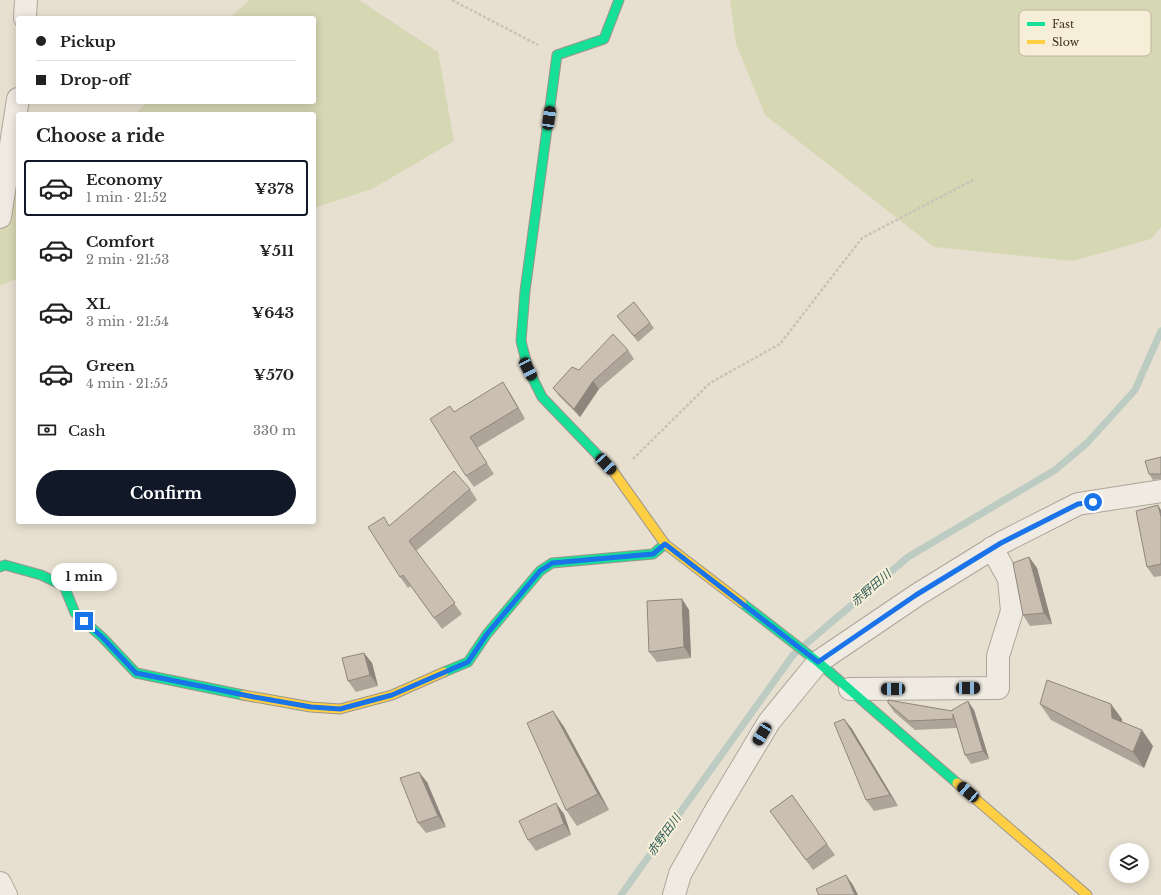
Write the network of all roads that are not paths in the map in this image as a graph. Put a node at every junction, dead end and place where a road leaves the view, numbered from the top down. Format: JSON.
{"nodes":[{"id":1,"x":26,"y":0,"type":"edge"},
{"id":2,"x":619,"y":0,"type":"edge"},
{"id":3,"x":26,"y":16,"type":"edge"},
{"id":4,"x":16,"y":112,"type":"edge"},
{"id":5,"x":0,"y":217,"type":"edge"},
{"id":6,"x":1161,"y":491,"type":"edge"},
{"id":7,"x":665,"y":544,"type":"junction"},
{"id":8,"x":992,"y":548,"type":"junction"},
{"id":9,"x":0,"y":567,"type":"edge"},
{"id":10,"x":815,"y":660,"type":"junction"},
{"id":11,"x":850,"y":689,"type":"junction"},
{"id":12,"x":0,"y":883,"type":"edge"},
{"id":13,"x":6,"y":895,"type":"edge"},
{"id":14,"x":674,"y":895,"type":"edge"},
{"id":15,"x":1087,"y":895,"type":"edge"}],
"edges":[{"from":1,"to":3,"type":"street"},
{"from":2,"to":7,"type":"street"},
{"from":4,"to":5,"type":"street"},
{"from":6,"to":8,"type":"street"},
{"from":7,"to":9,"type":"street"},
{"from":7,"to":10,"type":"street"},
{"from":8,"to":10,"type":"street"},
{"from":8,"to":11,"type":"street"},
{"from":10,"to":11,"type":"street"},
{"from":10,"to":14,"type":"street"},
{"from":11,"to":15,"type":"street"},
{"from":12,"to":13,"type":"street"}]}
